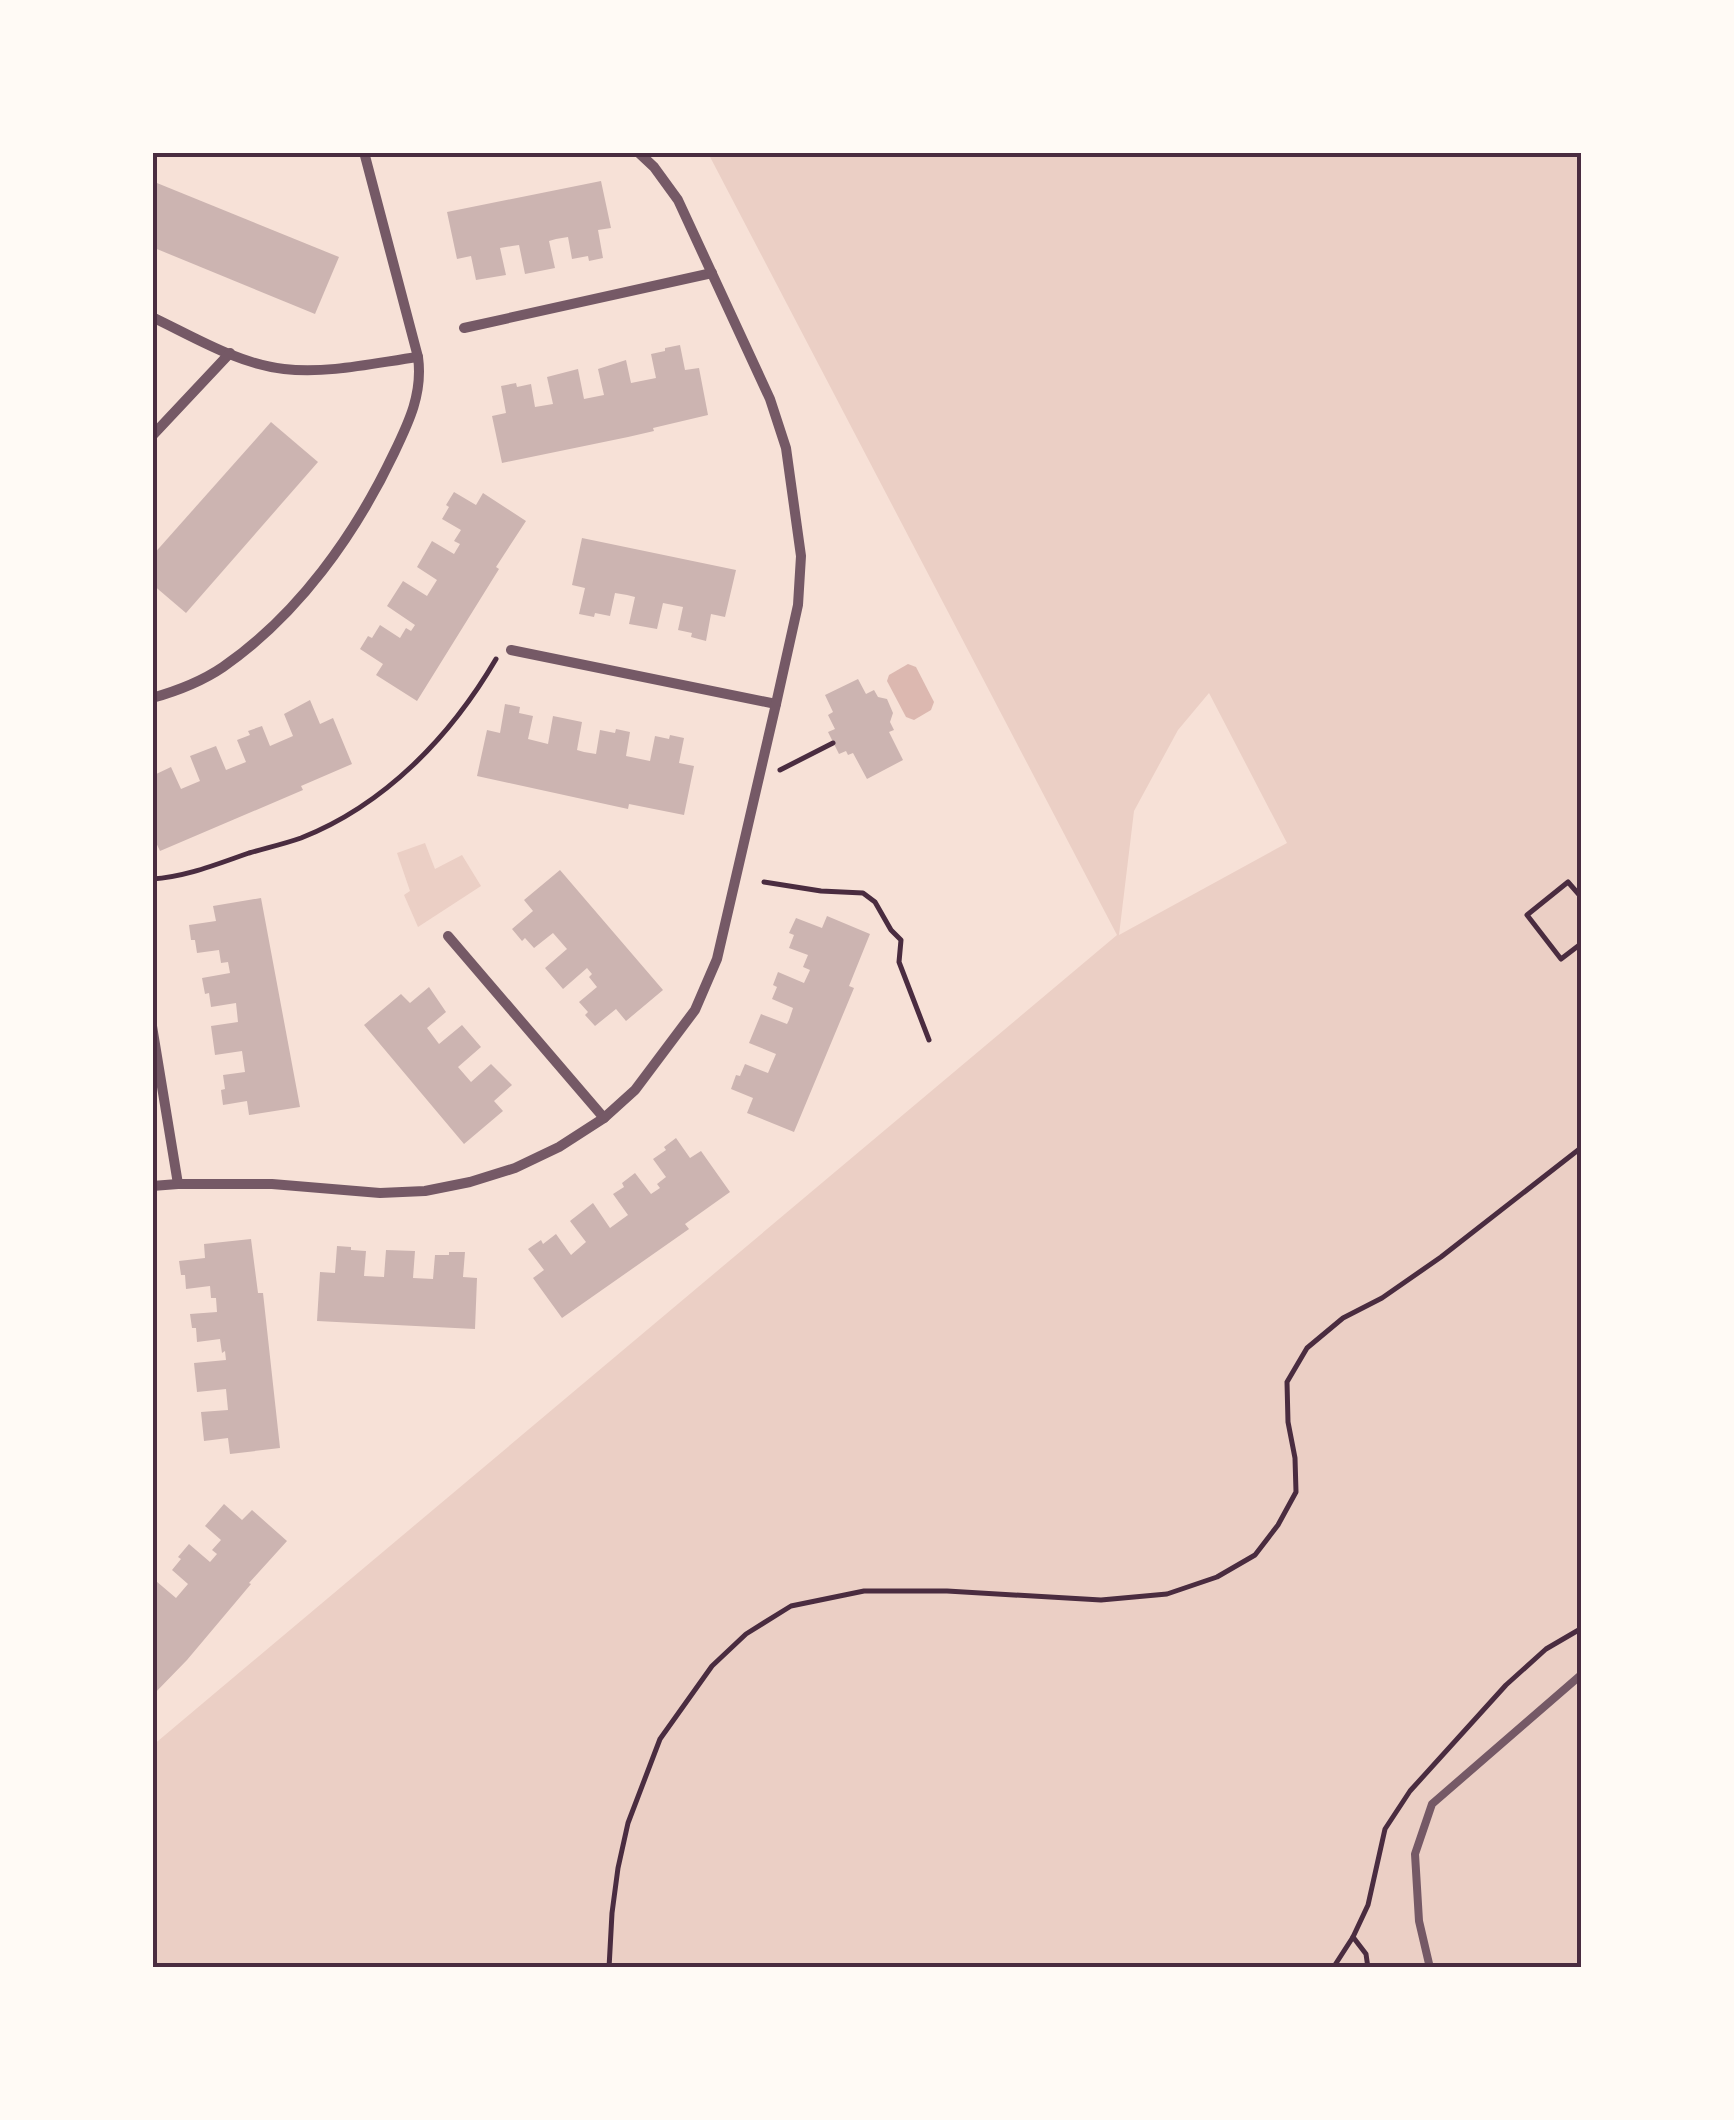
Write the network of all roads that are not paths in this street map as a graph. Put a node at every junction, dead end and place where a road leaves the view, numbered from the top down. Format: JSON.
{"nodes":[{"id":1,"x":364,"y":152,"type":"edge"},
{"id":2,"x":638,"y":152,"type":"edge"},
{"id":3,"x":712,"y":274,"type":"junction"},
{"id":4,"x":152,"y":317,"type":"edge"},
{"id":5,"x":464,"y":328,"type":"dead end"},
{"id":6,"x":230,"y":353,"type":"junction"},
{"id":7,"x":418,"y":358,"type":"junction"},
{"id":8,"x":152,"y":436,"type":"edge"},
{"id":9,"x":510,"y":650,"type":"road end"},
{"id":10,"x":152,"y":698,"type":"edge"},
{"id":11,"x":776,"y":704,"type":"junction"},
{"id":12,"x":448,"y":936,"type":"dead end"},
{"id":13,"x":152,"y":1026,"type":"edge"},
{"id":14,"x":604,"y":1118,"type":"junction"},
{"id":15,"x":178,"y":1184,"type":"junction"},
{"id":16,"x":152,"y":1186,"type":"edge"},
{"id":17,"x":1582,"y":1674,"type":"edge"},
{"id":18,"x":1430,"y":1968,"type":"edge"}],
"edges":[{"from":1,"to":7,"type":"street"},
{"from":2,"to":3,"type":"street"},
{"from":3,"to":5,"type":"street"},
{"from":3,"to":11,"type":"street"},
{"from":4,"to":6,"type":"street"},
{"from":6,"to":7,"type":"street"},
{"from":6,"to":8,"type":"street"},
{"from":7,"to":10,"type":"street"},
{"from":9,"to":11,"type":"street"},
{"from":11,"to":14,"type":"street"},
{"from":12,"to":14,"type":"street"},
{"from":13,"to":15,"type":"street"},
{"from":14,"to":15,"type":"street"},
{"from":15,"to":16,"type":"street"},
{"from":17,"to":18,"type":"lane"}]}
